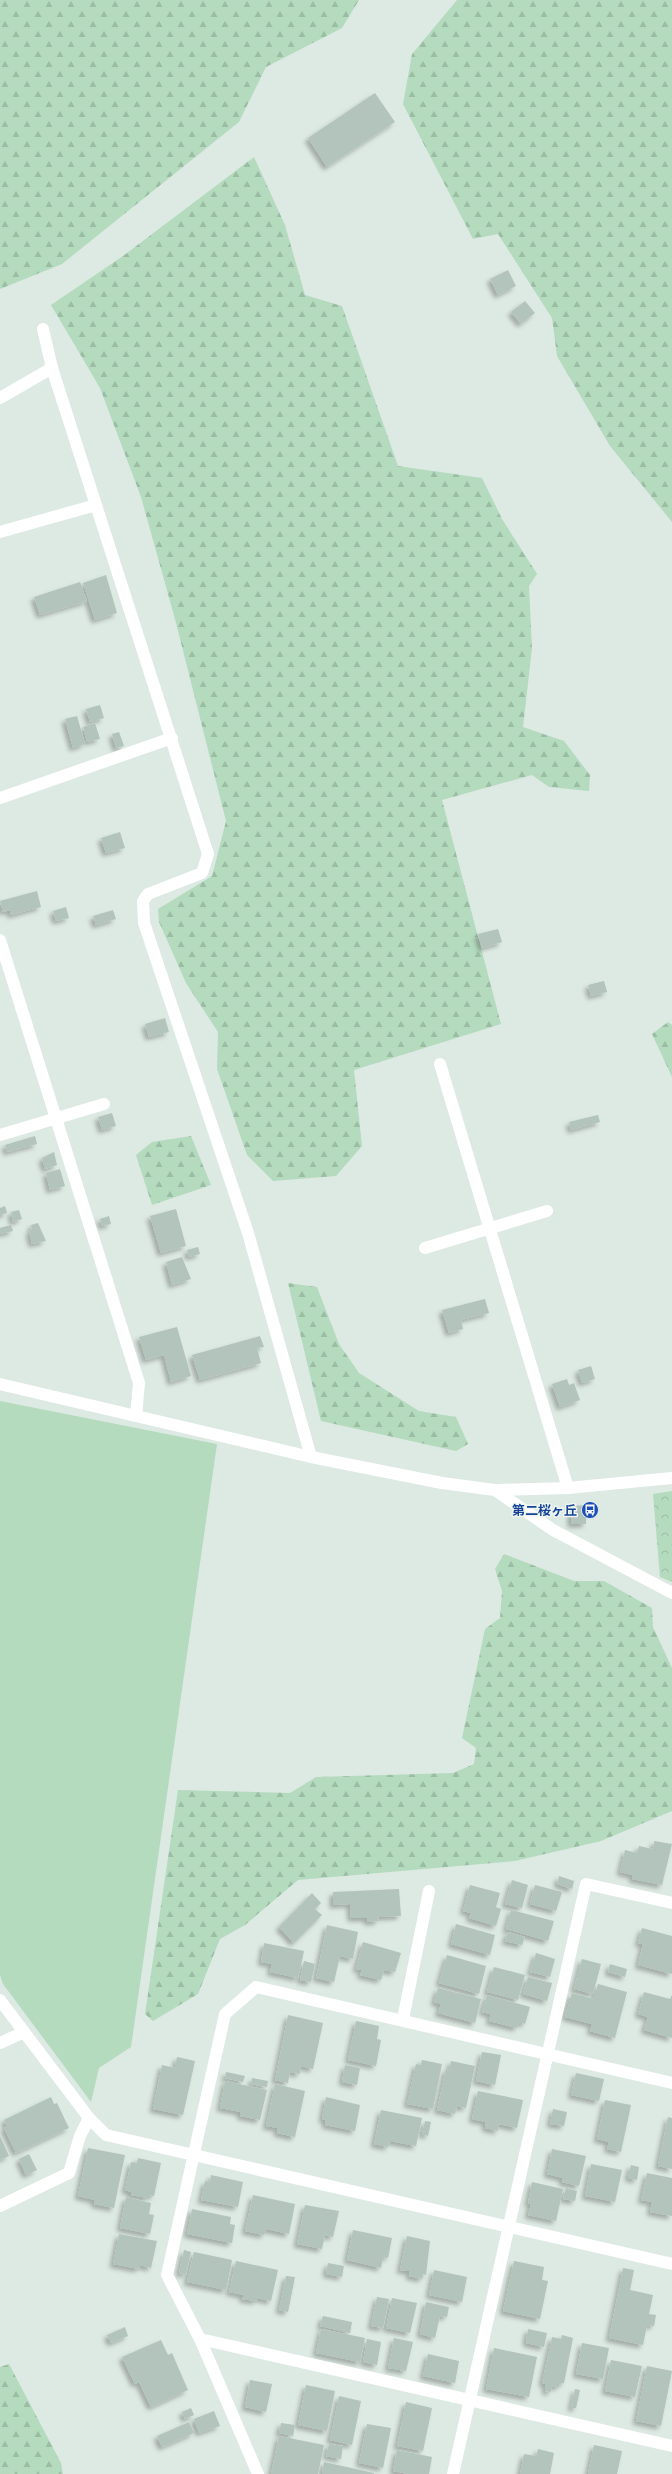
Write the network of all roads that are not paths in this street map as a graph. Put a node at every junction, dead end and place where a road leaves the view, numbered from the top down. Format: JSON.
{"nodes":[{"id":1,"x":43,"y":329,"type":"dead end"},
{"id":2,"x":52,"y":368,"type":"junction"},
{"id":3,"x":0,"y":398,"type":"edge"},
{"id":4,"x":96,"y":504,"type":"junction"},
{"id":5,"x":0,"y":532,"type":"edge"},
{"id":6,"x":172,"y":738,"type":"junction"},
{"id":7,"x":0,"y":798,"type":"edge"},
{"id":8,"x":0,"y":940,"type":"edge"},
{"id":9,"x":440,"y":1064,"type":"dead end"},
{"id":10,"x":104,"y":1104,"type":"dead end"},
{"id":11,"x":56,"y":1119,"type":"junction"},
{"id":12,"x":0,"y":1136,"type":"edge"},
{"id":13,"x":547,"y":1211,"type":"dead end"},
{"id":14,"x":490,"y":1229,"type":"junction"},
{"id":15,"x":425,"y":1248,"type":"dead end"},
{"id":16,"x":0,"y":1384,"type":"edge"},
{"id":17,"x":136,"y":1416,"type":"junction"},
{"id":18,"x":312,"y":1457,"type":"junction"},
{"id":19,"x":672,"y":1478,"type":"edge"},
{"id":20,"x":568,"y":1488,"type":"junction"},
{"id":21,"x":495,"y":1490,"type":"junction"},
{"id":22,"x":672,"y":1593,"type":"edge"},
{"id":23,"x":429,"y":1890,"type":"dead end"},
{"id":24,"x":672,"y":1903,"type":"edge"},
{"id":25,"x":0,"y":2000,"type":"edge"},
{"id":26,"x":403,"y":2019,"type":"junction"},
{"id":27,"x":24,"y":2032,"type":"junction"},
{"id":28,"x":0,"y":2043,"type":"edge"},
{"id":29,"x":548,"y":2055,"type":"junction"},
{"id":30,"x":672,"y":2083,"type":"edge"},
{"id":31,"x":89,"y":2118,"type":"junction"},
{"id":32,"x":193,"y":2155,"type":"junction"},
{"id":33,"x":0,"y":2206,"type":"edge"},
{"id":34,"x":508,"y":2226,"type":"junction"},
{"id":35,"x":672,"y":2264,"type":"edge"},
{"id":36,"x":200,"y":2339,"type":"junction"},
{"id":37,"x":470,"y":2401,"type":"junction"},
{"id":38,"x":672,"y":2446,"type":"edge"},
{"id":39,"x":258,"y":2474,"type":"edge"},
{"id":40,"x":453,"y":2474,"type":"edge"}],
"edges":[{"from":1,"to":2,"type":"street"},
{"from":2,"to":3,"type":"street"},
{"from":2,"to":4,"type":"street"},
{"from":4,"to":5,"type":"street"},
{"from":4,"to":6,"type":"street"},
{"from":6,"to":7,"type":"street"},
{"from":6,"to":18,"type":"street"},
{"from":8,"to":11,"type":"street"},
{"from":9,"to":14,"type":"street"},
{"from":10,"to":11,"type":"street"},
{"from":11,"to":12,"type":"street"},
{"from":11,"to":17,"type":"street"},
{"from":13,"to":14,"type":"street"},
{"from":14,"to":15,"type":"street"},
{"from":14,"to":20,"type":"street"},
{"from":16,"to":17,"type":"street"},
{"from":17,"to":18,"type":"street"},
{"from":18,"to":21,"type":"street"},
{"from":19,"to":20,"type":"street"},
{"from":20,"to":21,"type":"street"},
{"from":21,"to":22,"type":"street"},
{"from":23,"to":26,"type":"street"},
{"from":24,"to":29,"type":"street"},
{"from":25,"to":27,"type":"street"},
{"from":26,"to":29,"type":"street"},
{"from":26,"to":32,"type":"street"},
{"from":27,"to":28,"type":"street"},
{"from":27,"to":31,"type":"street"},
{"from":29,"to":30,"type":"street"},
{"from":29,"to":34,"type":"street"},
{"from":31,"to":32,"type":"street"},
{"from":31,"to":33,"type":"street"},
{"from":32,"to":34,"type":"street"},
{"from":32,"to":36,"type":"street"},
{"from":34,"to":35,"type":"street"},
{"from":34,"to":37,"type":"street"},
{"from":36,"to":37,"type":"street"},
{"from":36,"to":39,"type":"street"},
{"from":37,"to":38,"type":"street"},
{"from":37,"to":40,"type":"street"}]}
